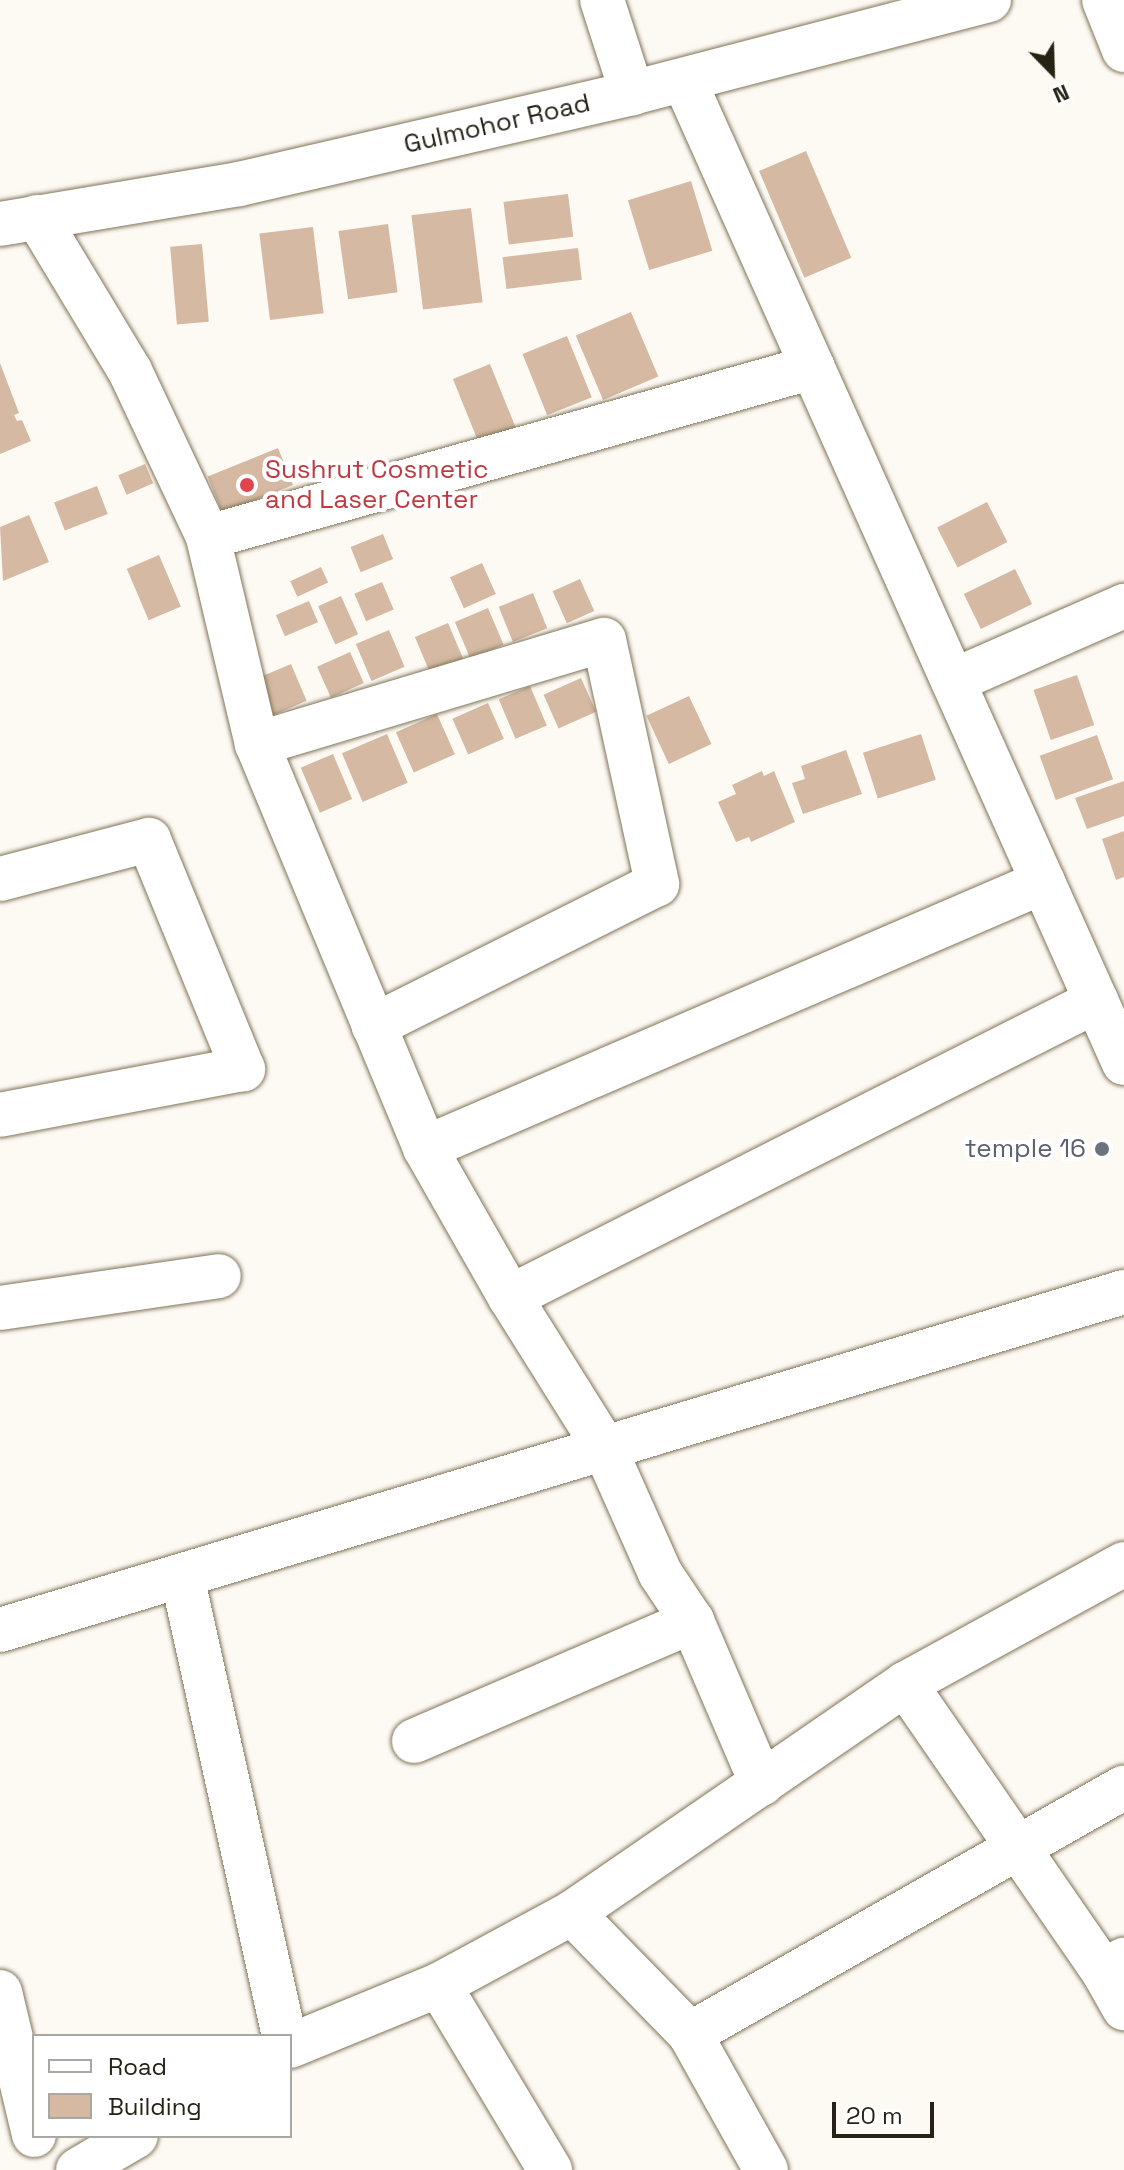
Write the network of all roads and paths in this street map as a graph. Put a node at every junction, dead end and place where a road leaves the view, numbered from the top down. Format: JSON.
{"nodes":[{"id":1,"x":602,"y":0,"type":"edge"},
{"id":2,"x":989,"y":0,"type":"edge"},
{"id":3,"x":1104,"y":0,"type":"edge"},
{"id":4,"x":1124,"y":50,"type":"edge"},
{"id":5,"x":684,"y":80,"type":"junction"},
{"id":6,"x":632,"y":93,"type":"junction"},
{"id":7,"x":18,"y":220,"type":"edge"},
{"id":8,"x":813,"y":367,"type":"junction"},
{"id":9,"x":208,"y":537,"type":"junction"},
{"id":10,"x":1124,"y":606,"type":"edge"},
{"id":11,"x":953,"y":681,"type":"junction"},
{"id":12,"x":257,"y":744,"type":"junction"},
{"id":13,"x":0,"y":879,"type":"edge"},
{"id":14,"x":1043,"y":882,"type":"junction"},
{"id":15,"x":1096,"y":1001,"type":"junction"},
{"id":16,"x":374,"y":1026,"type":"junction"},
{"id":17,"x":1124,"y":1063,"type":"edge"},
{"id":18,"x":0,"y":1115,"type":"edge"},
{"id":19,"x":425,"y":1148,"type":"junction"},
{"id":20,"x":219,"y":1276,"type":"dead end"},
{"id":21,"x":1124,"y":1292,"type":"edge"},
{"id":22,"x":510,"y":1297,"type":"junction"},
{"id":23,"x":0,"y":1308,"type":"edge"},
{"id":24,"x":604,"y":1447,"type":"junction"},
{"id":25,"x":1124,"y":1564,"type":"edge"},
{"id":26,"x":182,"y":1576,"type":"junction"},
{"id":27,"x":692,"y":1621,"type":"junction"},
{"id":28,"x":0,"y":1630,"type":"edge"},
{"id":29,"x":905,"y":1684,"type":"junction"},
{"id":30,"x":414,"y":1741,"type":"dead end"},
{"id":31,"x":762,"y":1784,"type":"junction"},
{"id":32,"x":1124,"y":1787,"type":"edge"},
{"id":33,"x":1018,"y":1847,"type":"junction"},
{"id":34,"x":572,"y":1913,"type":"junction"},
{"id":35,"x":1117,"y":1980,"type":"edge"},
{"id":36,"x":439,"y":1985,"type":"junction"},
{"id":37,"x":0,"y":1992,"type":"edge"},
{"id":38,"x":284,"y":2034,"type":"edge"},
{"id":39,"x":690,"y":2034,"type":"junction"},
{"id":40,"x":292,"y":2045,"type":"edge"},
{"id":41,"x":32,"y":2128,"type":"edge"},
{"id":42,"x":34,"y":2138,"type":"edge"},
{"id":43,"x":133,"y":2138,"type":"edge"},
{"id":44,"x":42,"y":2170,"type":"edge"},
{"id":45,"x":78,"y":2170,"type":"edge"},
{"id":46,"x":550,"y":2170,"type":"edge"},
{"id":47,"x":766,"y":2170,"type":"edge"}],
"edges":[{"from":1,"to":6,"type":"street"},
{"from":2,"to":5,"type":"street","name":"Gulmohor Road"},
{"from":3,"to":4,"type":"street"},
{"from":5,"to":6,"type":"street","name":"Gulmohor Road"},
{"from":5,"to":8,"type":"street"},
{"from":6,"to":7,"type":"street","name":"Gulmohor Road"},
{"from":7,"to":9,"type":"street"},
{"from":8,"to":9,"type":"street"},
{"from":8,"to":11,"type":"street"},
{"from":9,"to":12,"type":"street"},
{"from":10,"to":11,"type":"street"},
{"from":11,"to":14,"type":"street"},
{"from":12,"to":16,"type":"street"},
{"from":12,"to":16,"type":"street"},
{"from":13,"to":18,"type":"street"},
{"from":14,"to":15,"type":"street"},
{"from":14,"to":19,"type":"street"},
{"from":15,"to":17,"type":"street"},
{"from":15,"to":22,"type":"street"},
{"from":16,"to":19,"type":"street"},
{"from":19,"to":22,"type":"street"},
{"from":20,"to":23,"type":"street"},
{"from":21,"to":24,"type":"street"},
{"from":22,"to":24,"type":"street"},
{"from":24,"to":26,"type":"street"},
{"from":24,"to":27,"type":"street"},
{"from":25,"to":29,"type":"street"},
{"from":26,"to":28,"type":"street"},
{"from":26,"to":38,"type":"street"},
{"from":27,"to":30,"type":"street"},
{"from":27,"to":31,"type":"street"},
{"from":29,"to":31,"type":"street"},
{"from":29,"to":33,"type":"street"},
{"from":31,"to":34,"type":"street"},
{"from":32,"to":33,"type":"street"},
{"from":33,"to":35,"type":"street"},
{"from":33,"to":39,"type":"street"},
{"from":34,"to":36,"type":"street"},
{"from":34,"to":39,"type":"street"},
{"from":36,"to":40,"type":"street"},
{"from":36,"to":46,"type":"street"},
{"from":37,"to":41,"type":"street"},
{"from":39,"to":47,"type":"street"},
{"from":42,"to":44,"type":"street"},
{"from":43,"to":45,"type":"street"}]}
